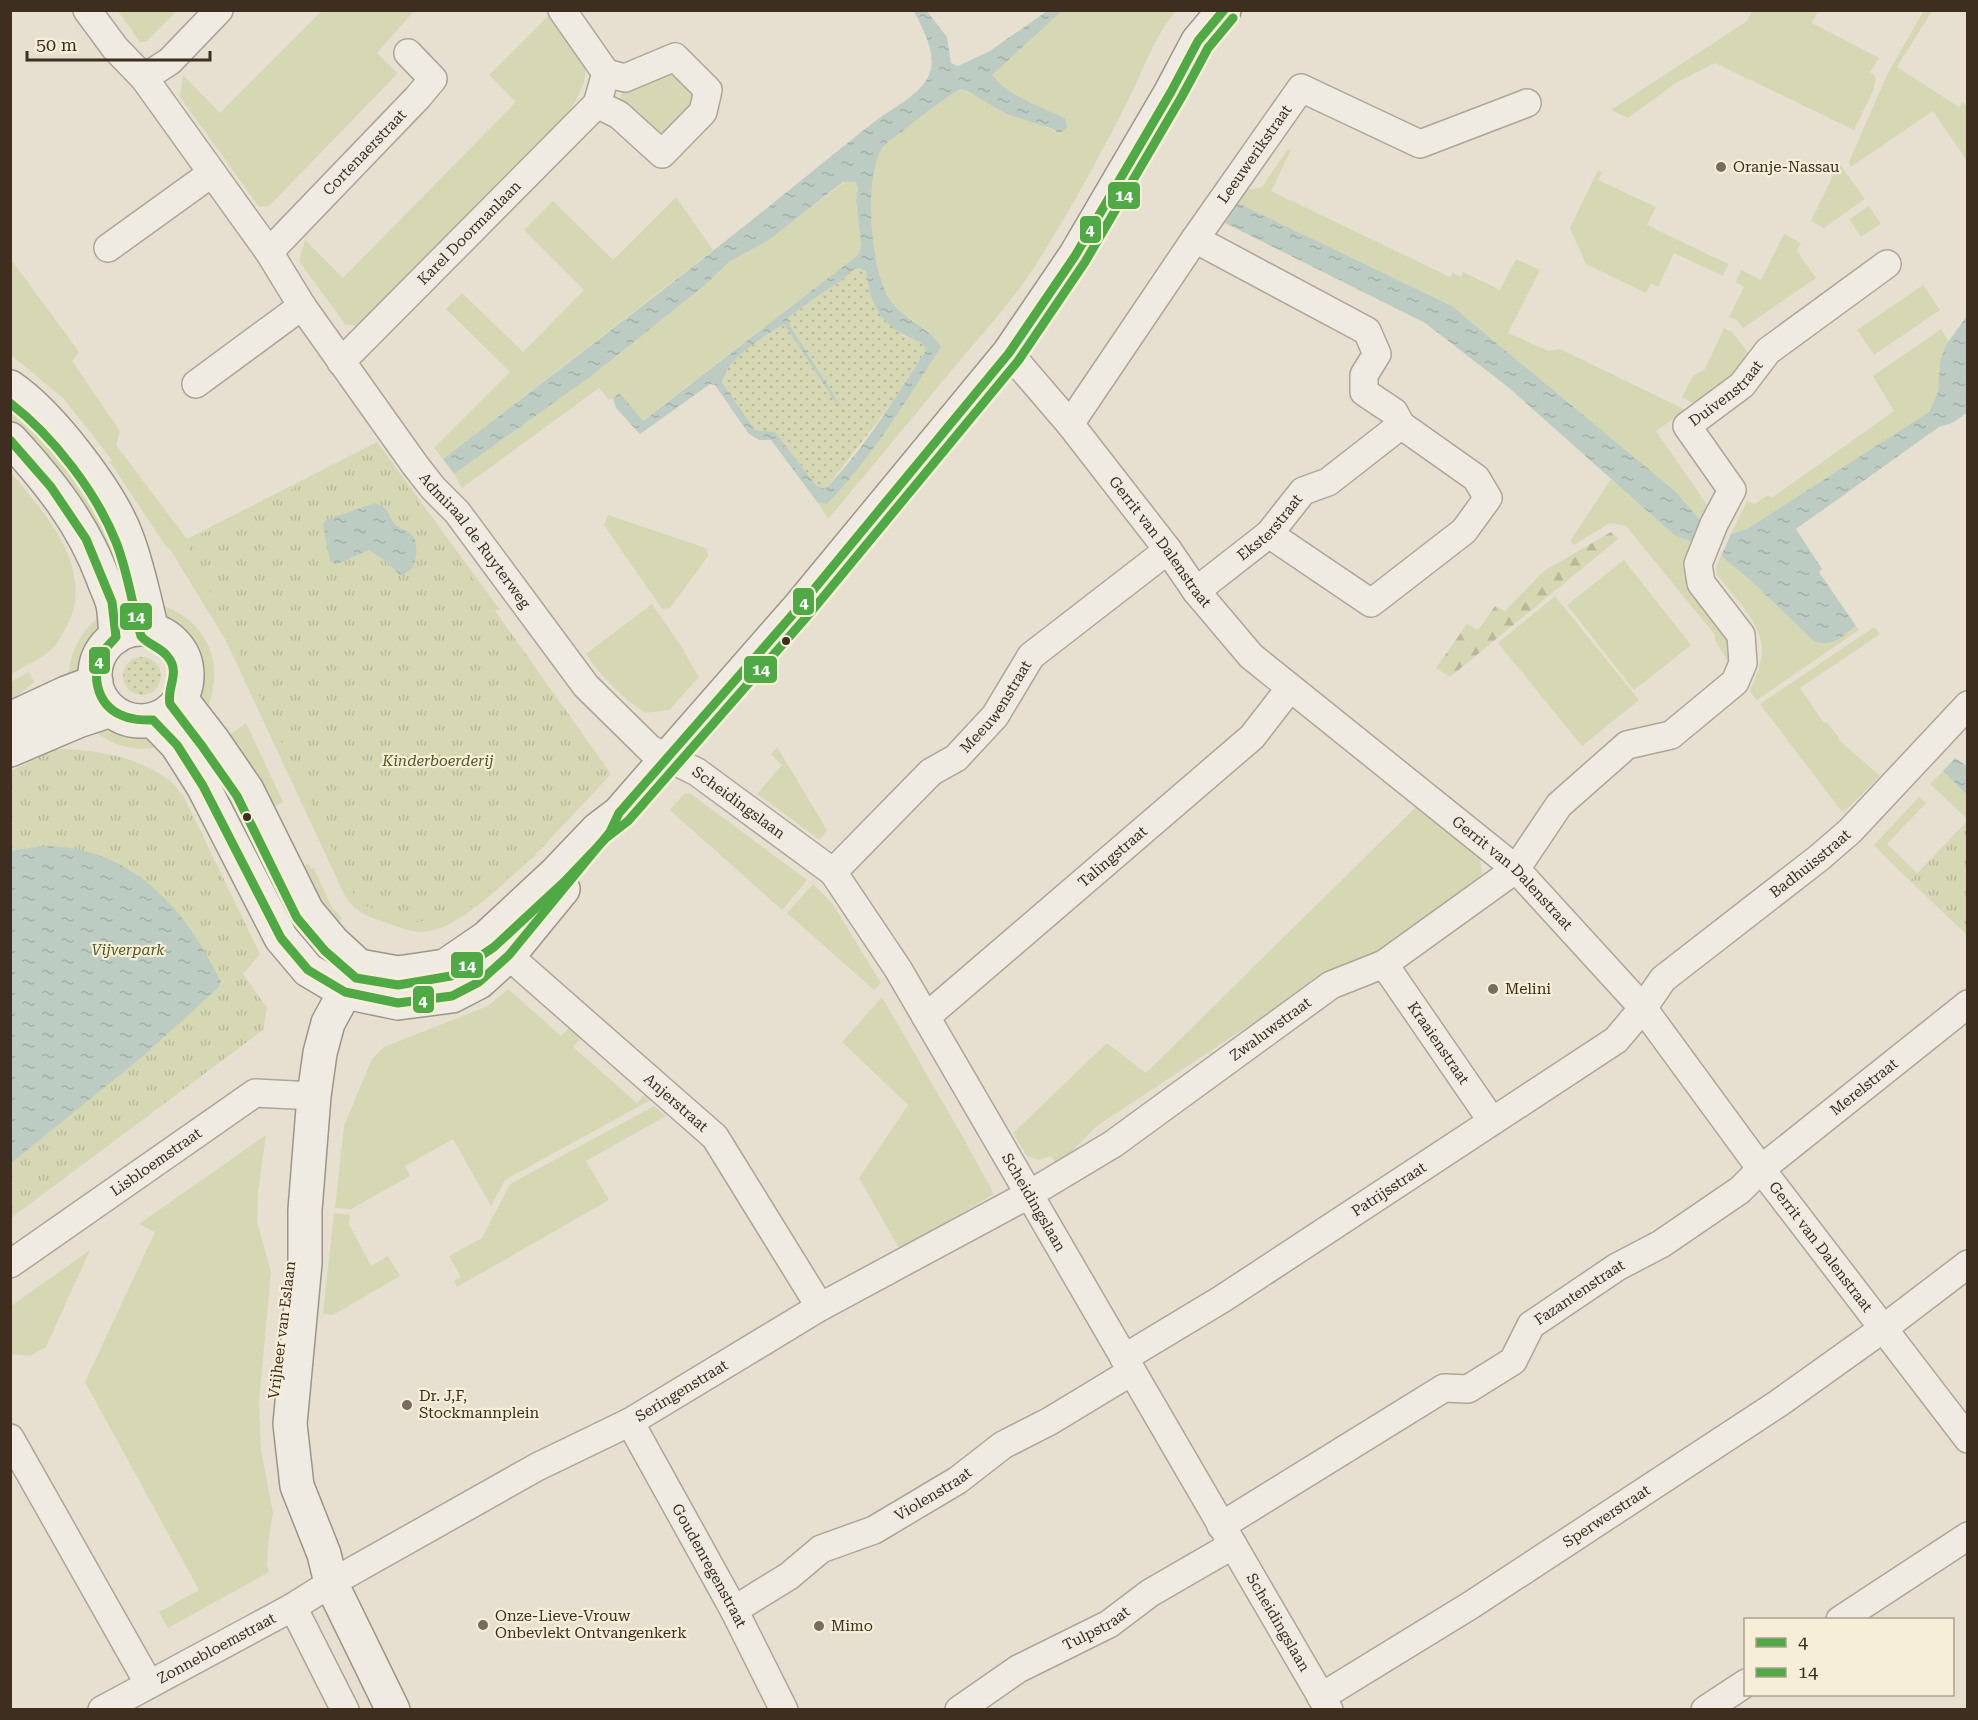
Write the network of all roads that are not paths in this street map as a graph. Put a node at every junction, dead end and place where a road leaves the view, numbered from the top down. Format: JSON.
{"nodes":[{"id":1,"x":87,"y":10,"type":"edge"},
{"id":2,"x":219,"y":10,"type":"edge"},
{"id":3,"x":561,"y":10,"type":"edge"},
{"id":4,"x":1224,"y":10,"type":"edge"},
{"id":5,"x":408,"y":53,"type":"dead end"},
{"id":6,"x":606,"y":74,"type":"junction"},
{"id":7,"x":144,"y":78,"type":"junction"},
{"id":8,"x":1527,"y":103,"type":"dead end"},
{"id":9,"x":597,"y":104,"type":"junction"},
{"id":10,"x":212,"y":172,"type":"junction"},
{"id":11,"x":1195,"y":239,"type":"junction"},
{"id":12,"x":108,"y":248,"type":"dead end"},
{"id":13,"x":269,"y":252,"type":"junction"},
{"id":14,"x":1887,"y":264,"type":"dead end"},
{"id":15,"x":302,"y":306,"type":"junction"},
{"id":16,"x":1009,"y":353,"type":"junction"},
{"id":17,"x":341,"y":362,"type":"junction"},
{"id":18,"x":196,"y":384,"type":"dead end"},
{"id":19,"x":10,"y":387,"type":"edge"},
{"id":20,"x":1070,"y":424,"type":"junction"},
{"id":21,"x":1401,"y":425,"type":"junction"},
{"id":22,"x":10,"y":440,"type":"edge"},
{"id":23,"x":1269,"y":534,"type":"junction"},
{"id":24,"x":1168,"y":550,"type":"junction"},
{"id":25,"x":1196,"y":591,"type":"junction"},
{"id":26,"x":152,"y":631,"type":"junction"},
{"id":27,"x":116,"y":637,"type":"junction"},
{"id":28,"x":96,"y":682,"type":"junction"},
{"id":29,"x":1290,"y":688,"type":"junction"},
{"id":30,"x":181,"y":699,"type":"junction"},
{"id":31,"x":1968,"y":705,"type":"edge"},
{"id":32,"x":111,"y":710,"type":"junction"},
{"id":33,"x":10,"y":719,"type":"edge"},
{"id":34,"x":153,"y":720,"type":"junction"},
{"id":35,"x":1958,"y":732,"type":"edge"},
{"id":36,"x":10,"y":750,"type":"edge"},
{"id":37,"x":668,"y":758,"type":"junction"},
{"id":38,"x":1516,"y":869,"type":"junction"},
{"id":39,"x":833,"y":872,"type":"junction"},
{"id":40,"x":498,"y":946,"type":"junction"},
{"id":41,"x":1384,"y":964,"type":"junction"},
{"id":42,"x":352,"y":979,"type":"junction"},
{"id":43,"x":1968,"y":1004,"type":"edge"},
{"id":44,"x":1643,"y":1008,"type":"junction"},
{"id":45,"x":927,"y":1017,"type":"junction"},
{"id":46,"x":314,"y":1096,"type":"junction"},
{"id":47,"x":1492,"y":1121,"type":"junction"},
{"id":48,"x":1761,"y":1169,"type":"junction"},
{"id":49,"x":1028,"y":1195,"type":"junction"},
{"id":50,"x":10,"y":1264,"type":"edge"},
{"id":51,"x":1968,"y":1264,"type":"edge"},
{"id":52,"x":820,"y":1307,"type":"junction"},
{"id":53,"x":1884,"y":1328,"type":"junction"},
{"id":54,"x":1128,"y":1365,"type":"junction"},
{"id":55,"x":630,"y":1422,"type":"junction"},
{"id":56,"x":10,"y":1438,"type":"edge"},
{"id":57,"x":1968,"y":1439,"type":"edge"},
{"id":58,"x":1227,"y":1536,"type":"junction"},
{"id":59,"x":1968,"y":1536,"type":"edge"},
{"id":60,"x":331,"y":1583,"type":"junction"},
{"id":61,"x":293,"y":1607,"type":"junction"},
{"id":62,"x":734,"y":1610,"type":"junction"},
{"id":63,"x":1843,"y":1618,"type":"edge"},
{"id":64,"x":149,"y":1684,"type":"junction"},
{"id":65,"x":1744,"y":1684,"type":"edge"},
{"id":66,"x":1325,"y":1703,"type":"edge"},
{"id":67,"x":102,"y":1710,"type":"edge"},
{"id":68,"x":345,"y":1710,"type":"edge"},
{"id":69,"x":393,"y":1710,"type":"edge"},
{"id":70,"x":784,"y":1710,"type":"edge"},
{"id":71,"x":958,"y":1710,"type":"edge"},
{"id":72,"x":1705,"y":1710,"type":"edge"}],
"edges":[{"from":1,"to":7,"type":"street","name":"Admiraal de Ruyterweg"},
{"from":2,"to":7,"type":"street"},
{"from":3,"to":6,"type":"street"},
{"from":4,"to":16,"type":"street"},
{"from":5,"to":13,"type":"street","name":"Cortenaerstraat"},
{"from":6,"to":9,"type":"street","name":"Karel Doormanlaan"},
{"from":6,"to":9,"type":"street"},
{"from":7,"to":10,"type":"street","name":"Admiraal de Ruyterweg"},
{"from":8,"to":11,"type":"street","name":"Leeuwerikstraat"},
{"from":9,"to":17,"type":"street","name":"Karel Doormanlaan"},
{"from":10,"to":12,"type":"street"},
{"from":10,"to":13,"type":"street","name":"Admiraal de Ruyterweg"},
{"from":11,"to":20,"type":"street","name":"Leeuwerikstraat"},
{"from":11,"to":21,"type":"street"},
{"from":13,"to":15,"type":"street","name":"Admiraal de Ruyterweg"},
{"from":14,"to":38,"type":"street","name":"Duivenstraat"},
{"from":15,"to":17,"type":"street","name":"Admiraal de Ruyterweg"},
{"from":15,"to":18,"type":"street"},
{"from":16,"to":20,"type":"street","name":"Gerrit van Dalenstraat"},
{"from":16,"to":37,"type":"street"},
{"from":17,"to":37,"type":"street","name":"Admiraal de Ruyterweg"},
{"from":19,"to":26,"type":"street"},
{"from":20,"to":24,"type":"street","name":"Gerrit van Dalenstraat"},
{"from":21,"to":23,"type":"street","name":"Eksterstraat"},
{"from":21,"to":23,"type":"street"},
{"from":22,"to":27,"type":"street"},
{"from":23,"to":25,"type":"street","name":"Eksterstraat"},
{"from":24,"to":25,"type":"street","name":"Gerrit van Dalenstraat"},
{"from":24,"to":39,"type":"street","name":"Meeuwenstraat"},
{"from":25,"to":29,"type":"street","name":"Gerrit van Dalenstraat"},
{"from":26,"to":27,"type":"street"},
{"from":26,"to":30,"type":"street"},
{"from":27,"to":28,"type":"street"},
{"from":28,"to":32,"type":"street"},
{"from":28,"to":33,"type":"street"},
{"from":29,"to":38,"type":"street","name":"Gerrit van Dalenstraat"},
{"from":29,"to":45,"type":"street","name":"Talingstraat"},
{"from":30,"to":34,"type":"street"},
{"from":30,"to":42,"type":"street"},
{"from":31,"to":35,"type":"street","name":"Badhuisstraat"},
{"from":32,"to":34,"type":"street"},
{"from":32,"to":36,"type":"street"},
{"from":34,"to":42,"type":"street"},
{"from":35,"to":44,"type":"street","name":"Badhuisstraat"},
{"from":37,"to":39,"type":"street","name":"Scheidingslaan"},
{"from":37,"to":40,"type":"street"},
{"from":38,"to":41,"type":"street","name":"Zwaluwstraat"},
{"from":38,"to":44,"type":"street","name":"Gerrit van Dalenstraat"},
{"from":39,"to":45,"type":"street","name":"Scheidingslaan"},
{"from":40,"to":42,"type":"street"},
{"from":40,"to":52,"type":"street","name":"Anjerstraat"},
{"from":41,"to":47,"type":"street","name":"Kraaienstraat"},
{"from":41,"to":49,"type":"street","name":"Zwaluwstraat"},
{"from":42,"to":46,"type":"street","name":"Vrijheer van Eslaan"},
{"from":43,"to":48,"type":"street","name":"Merelstraat"},
{"from":44,"to":47,"type":"street","name":"Patrijsstraat"},
{"from":44,"to":48,"type":"street","name":"Gerrit van Dalenstraat"},
{"from":45,"to":49,"type":"street","name":"Scheidingslaan"},
{"from":46,"to":50,"type":"street","name":"Lisbloemstraat"},
{"from":46,"to":60,"type":"street","name":"Vrijheer van Eslaan"},
{"from":47,"to":54,"type":"street","name":"Patrijsstraat"},
{"from":48,"to":53,"type":"street","name":"Gerrit van Dalenstraat"},
{"from":48,"to":58,"type":"street","name":"Fazantenstraat"},
{"from":49,"to":52,"type":"street","name":"Seringenstraat"},
{"from":49,"to":54,"type":"street","name":"Scheidingslaan"},
{"from":51,"to":53,"type":"street","name":"Sperwerstraat"},
{"from":52,"to":55,"type":"street","name":"Seringenstraat"},
{"from":53,"to":57,"type":"street","name":"Gerrit van Dalenstraat"},
{"from":53,"to":66,"type":"street","name":"Sperwerstraat"},
{"from":54,"to":58,"type":"street","name":"Scheidingslaan"},
{"from":54,"to":62,"type":"street","name":"Violenstraat"},
{"from":55,"to":60,"type":"street","name":"Seringenstraat"},
{"from":55,"to":62,"type":"street","name":"Goudenregenstraat"},
{"from":56,"to":64,"type":"street"},
{"from":58,"to":66,"type":"street","name":"Scheidingslaan"},
{"from":58,"to":71,"type":"street","name":"Tulpstraat"},
{"from":59,"to":63,"type":"street"},
{"from":60,"to":61,"type":"street","name":"Zonnebloemstraat"},
{"from":60,"to":69,"type":"street","name":"Vrijheer van Eslaan"},
{"from":61,"to":64,"type":"street","name":"Zonnebloemstraat"},
{"from":61,"to":68,"type":"street"},
{"from":62,"to":70,"type":"street","name":"Goudenregenstraat"},
{"from":64,"to":67,"type":"street","name":"Zonnebloemstraat"},
{"from":65,"to":72,"type":"street"}]}
